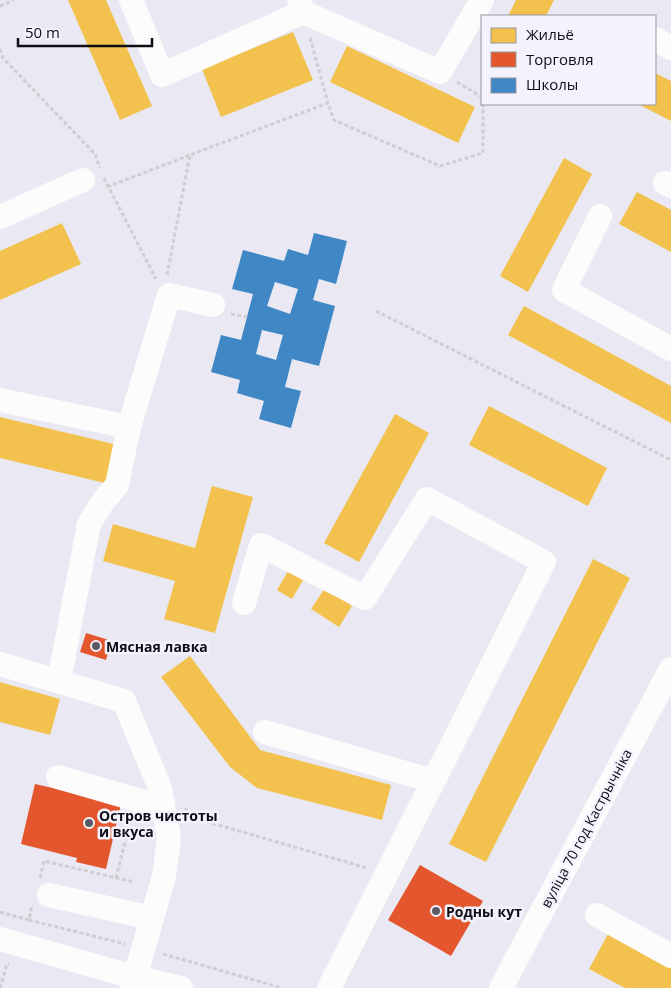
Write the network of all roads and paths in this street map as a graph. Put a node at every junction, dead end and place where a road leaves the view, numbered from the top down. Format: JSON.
{"nodes":[{"id":1,"x":14,"y":0,"type":"edge"},
{"id":2,"x":131,"y":0,"type":"edge"},
{"id":3,"x":482,"y":0,"type":"edge"},
{"id":4,"x":0,"y":6,"type":"edge"},
{"id":5,"x":301,"y":6,"type":"edge"},
{"id":6,"x":656,"y":40,"type":"edge"},
{"id":7,"x":671,"y":48,"type":"edge"},
{"id":8,"x":0,"y":49,"type":"edge"},
{"id":9,"x":440,"y":72,"type":"junction"},
{"id":10,"x":481,"y":96,"type":"edge"},
{"id":11,"x":328,"y":103,"type":"junction"},
{"id":12,"x":483,"y":105,"type":"edge"},
{"id":13,"x":190,"y":155,"type":"junction"},
{"id":14,"x":83,"y":180,"type":"dead end"},
{"id":15,"x":107,"y":187,"type":"junction"},
{"id":16,"x":600,"y":216,"type":"dead end"},
{"id":17,"x":0,"y":217,"type":"edge"},
{"id":18,"x":166,"y":297,"type":"junction"},
{"id":19,"x":220,"y":309,"type":"joint"},
{"id":20,"x":376,"y":310,"type":"dead end"},
{"id":21,"x":247,"y":317,"type":"dead end"},
{"id":22,"x":671,"y":349,"type":"edge"},
{"id":23,"x":0,"y":400,"type":"edge"},
{"id":24,"x":129,"y":427,"type":"junction"},
{"id":25,"x":671,"y":460,"type":"edge"},
{"id":26,"x":244,"y":603,"type":"dead end"},
{"id":27,"x":0,"y":664,"type":"edge"},
{"id":28,"x":671,"y":669,"type":"edge"},
{"id":29,"x":59,"y":681,"type":"junction"},
{"id":30,"x":265,"y":732,"type":"dead end"},
{"id":31,"x":58,"y":777,"type":"dead end"},
{"id":32,"x":433,"y":782,"type":"junction"},
{"id":33,"x":161,"y":795,"type":"junction"},
{"id":34,"x":135,"y":800,"type":"junction"},
{"id":35,"x":386,"y":874,"type":"junction"},
{"id":36,"x":116,"y":878,"type":"dead end"},
{"id":37,"x":49,"y":895,"type":"dead end"},
{"id":38,"x":597,"y":915,"type":"dead end"},
{"id":39,"x":152,"y":918,"type":"junction"},
{"id":40,"x":0,"y":939,"type":"edge"},
{"id":41,"x":671,"y":956,"type":"edge"},
{"id":42,"x":17,"y":966,"type":"dead end"},
{"id":43,"x":133,"y":983,"type":"edge"},
{"id":44,"x":0,"y":988,"type":"edge"},
{"id":45,"x":180,"y":988,"type":"edge"},
{"id":46,"x":329,"y":988,"type":"edge"},
{"id":47,"x":501,"y":988,"type":"edge"}],
"edges":[{"from":1,"to":4,"type":"path"},
{"from":2,"to":5,"type":"street"},
{"from":3,"to":9,"type":"street"},
{"from":5,"to":9,"type":"street"},
{"from":5,"to":11,"type":"path"},
{"from":6,"to":7,"type":"street"},
{"from":8,"to":15,"type":"path"},
{"from":9,"to":10,"type":"path"},
{"from":11,"to":12,"type":"path"},
{"from":11,"to":13,"type":"path"},
{"from":13,"to":15,"type":"path"},
{"from":13,"to":18,"type":"path"},
{"from":14,"to":17,"type":"street"},
{"from":15,"to":18,"type":"path"},
{"from":16,"to":22,"type":"street"},
{"from":18,"to":19,"type":"street"},
{"from":18,"to":24,"type":"street"},
{"from":19,"to":21,"type":"path"},
{"from":20,"to":25,"type":"path"},
{"from":23,"to":24,"type":"street"},
{"from":24,"to":29,"type":"street"},
{"from":26,"to":32,"type":"street"},
{"from":27,"to":29,"type":"street"},
{"from":28,"to":47,"type":"street","name":"вуліца 70 год Кастрычніка"},
{"from":29,"to":33,"type":"street"},
{"from":30,"to":32,"type":"street"},
{"from":31,"to":34,"type":"street"},
{"from":32,"to":35,"type":"street"},
{"from":33,"to":34,"type":"street"},
{"from":33,"to":35,"type":"path"},
{"from":33,"to":39,"type":"street"},
{"from":34,"to":36,"type":"path"},
{"from":35,"to":46,"type":"street"},
{"from":37,"to":39,"type":"street"},
{"from":38,"to":41,"type":"street"},
{"from":39,"to":43,"type":"street"},
{"from":40,"to":43,"type":"street"},
{"from":42,"to":44,"type":"path"},
{"from":43,"to":45,"type":"street"}]}
